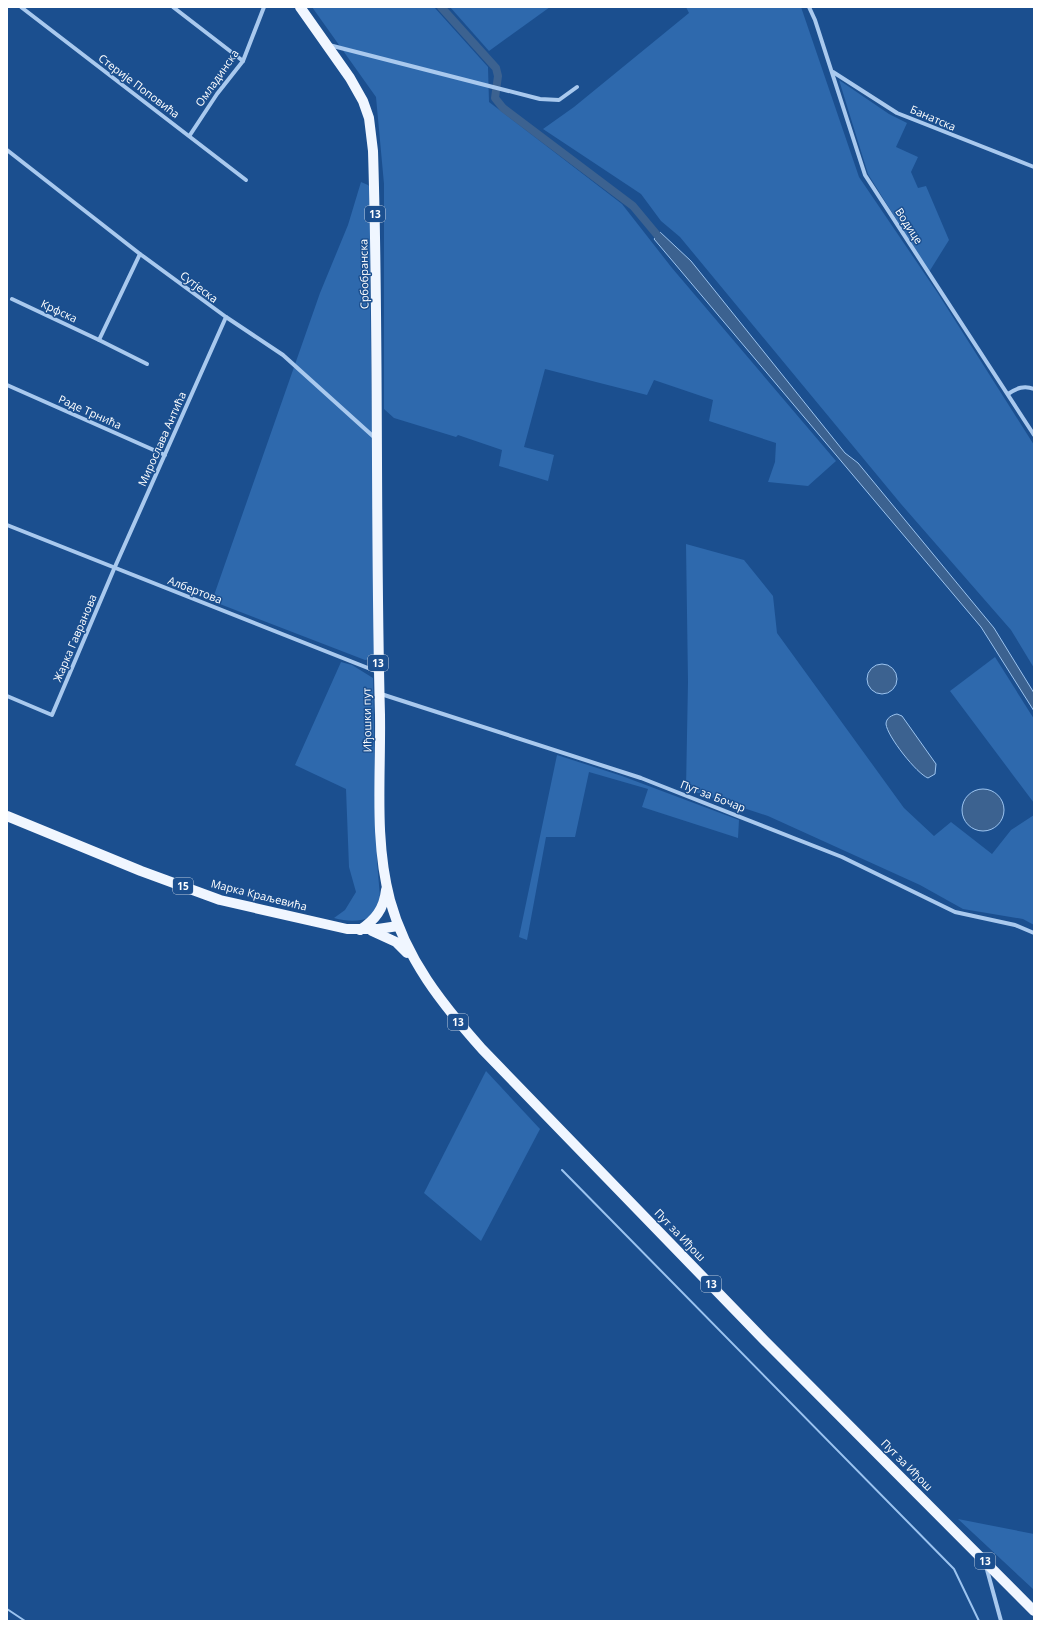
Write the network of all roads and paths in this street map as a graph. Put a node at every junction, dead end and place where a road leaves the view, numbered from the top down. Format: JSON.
{"nodes":[{"id":1,"x":21,"y":7,"type":"edge"},
{"id":2,"x":173,"y":7,"type":"edge"},
{"id":3,"x":264,"y":7,"type":"edge"},
{"id":4,"x":300,"y":7,"type":"edge"},
{"id":5,"x":809,"y":7,"type":"edge"},
{"id":6,"x":327,"y":44,"type":"junction"},
{"id":7,"x":243,"y":61,"type":"junction"},
{"id":8,"x":832,"y":72,"type":"junction"},
{"id":9,"x":577,"y":87,"type":"dead end"},
{"id":10,"x":190,"y":135,"type":"junction"},
{"id":11,"x":7,"y":150,"type":"edge"},
{"id":12,"x":1034,"y":167,"type":"edge"},
{"id":13,"x":246,"y":180,"type":"dead end"},
{"id":14,"x":140,"y":254,"type":"junction"},
{"id":15,"x":12,"y":299,"type":"dead end"},
{"id":16,"x":226,"y":317,"type":"junction"},
{"id":17,"x":99,"y":340,"type":"junction"},
{"id":18,"x":147,"y":364,"type":"dead end"},
{"id":19,"x":7,"y":385,"type":"edge"},
{"id":20,"x":1034,"y":389,"type":"edge"},
{"id":21,"x":1008,"y":394,"type":"junction"},
{"id":22,"x":1034,"y":435,"type":"edge"},
{"id":23,"x":378,"y":441,"type":"junction"},
{"id":24,"x":165,"y":455,"type":"junction"},
{"id":25,"x":7,"y":525,"type":"edge"},
{"id":26,"x":114,"y":569,"type":"junction"},
{"id":27,"x":378,"y":672,"type":"junction"},
{"id":28,"x":379,"y":694,"type":"junction"},
{"id":29,"x":7,"y":696,"type":"edge"},
{"id":30,"x":7,"y":816,"type":"edge"},
{"id":31,"x":386,"y":884,"type":"junction"},
{"id":32,"x":398,"y":926,"type":"junction"},
{"id":33,"x":363,"y":930,"type":"junction"},
{"id":34,"x":1034,"y":933,"type":"edge"},
{"id":35,"x":413,"y":960,"type":"junction"},
{"id":36,"x":984,"y":1560,"type":"junction"},
{"id":37,"x":1034,"y":1611,"type":"edge"},
{"id":38,"x":1001,"y":1621,"type":"edge"}],
"edges":[{"from":1,"to":10,"type":"street","name":"Стерије Поповића"},
{"from":2,"to":7,"type":"street"},
{"from":3,"to":7,"type":"street","name":"Омладинска"},
{"from":4,"to":6,"type":"main road","name":"Србобранска","number":"13"},
{"from":5,"to":8,"type":"street","name":"Водице"},
{"from":6,"to":9,"type":"street"},
{"from":6,"to":23,"type":"main road","name":"Србобранска","number":"13"},
{"from":7,"to":10,"type":"street","name":"Омладинска"},
{"from":8,"to":12,"type":"street","name":"Банатска"},
{"from":8,"to":21,"type":"street","name":"Водице"},
{"from":10,"to":13,"type":"street","name":"Стерије Поповића"},
{"from":11,"to":14,"type":"street","name":"Сутјеска"},
{"from":14,"to":16,"type":"street","name":"Сутјеска"},
{"from":14,"to":17,"type":"street"},
{"from":15,"to":17,"type":"street","name":"Крфска"},
{"from":16,"to":23,"type":"street","name":"Сутјеска"},
{"from":16,"to":24,"type":"street","name":"Мирослава Антића"},
{"from":17,"to":18,"type":"street","name":"Крфска"},
{"from":19,"to":24,"type":"street","name":"Раде Трнића"},
{"from":20,"to":21,"type":"street"},
{"from":21,"to":22,"type":"street","name":"Водице"},
{"from":23,"to":27,"type":"main road","name":"Иђошки пут","number":"13"},
{"from":24,"to":26,"type":"street","name":"Мирослава Антића"},
{"from":25,"to":26,"type":"street","name":"Албертова"},
{"from":26,"to":27,"type":"street","name":"Албертова"},
{"from":26,"to":29,"type":"street","name":"Жарка Гавранова"},
{"from":27,"to":28,"type":"main road","name":"Иђошки пут","number":"13"},
{"from":28,"to":31,"type":"main road","name":"Иђошки пут","number":"13"},
{"from":28,"to":34,"type":"street","name":"Пут за Бочар"},
{"from":30,"to":33,"type":"main road","name":"Марка Краљевића","number":"15"},
{"from":31,"to":32,"type":"main road","name":"Иђошки пут","number":"13"},
{"from":31,"to":33,"type":"main road"},
{"from":32,"to":33,"type":"main road","name":"Марка Краљевића","number":"15"},
{"from":32,"to":35,"type":"main road","name":"Пут за Иђош","number":"13"},
{"from":33,"to":35,"type":"main road"},
{"from":35,"to":36,"type":"main road","name":"Пут за Иђош","number":"13"},
{"from":36,"to":37,"type":"main road","name":"Пут за Иђош","number":"13"},
{"from":36,"to":38,"type":"street"}]}
